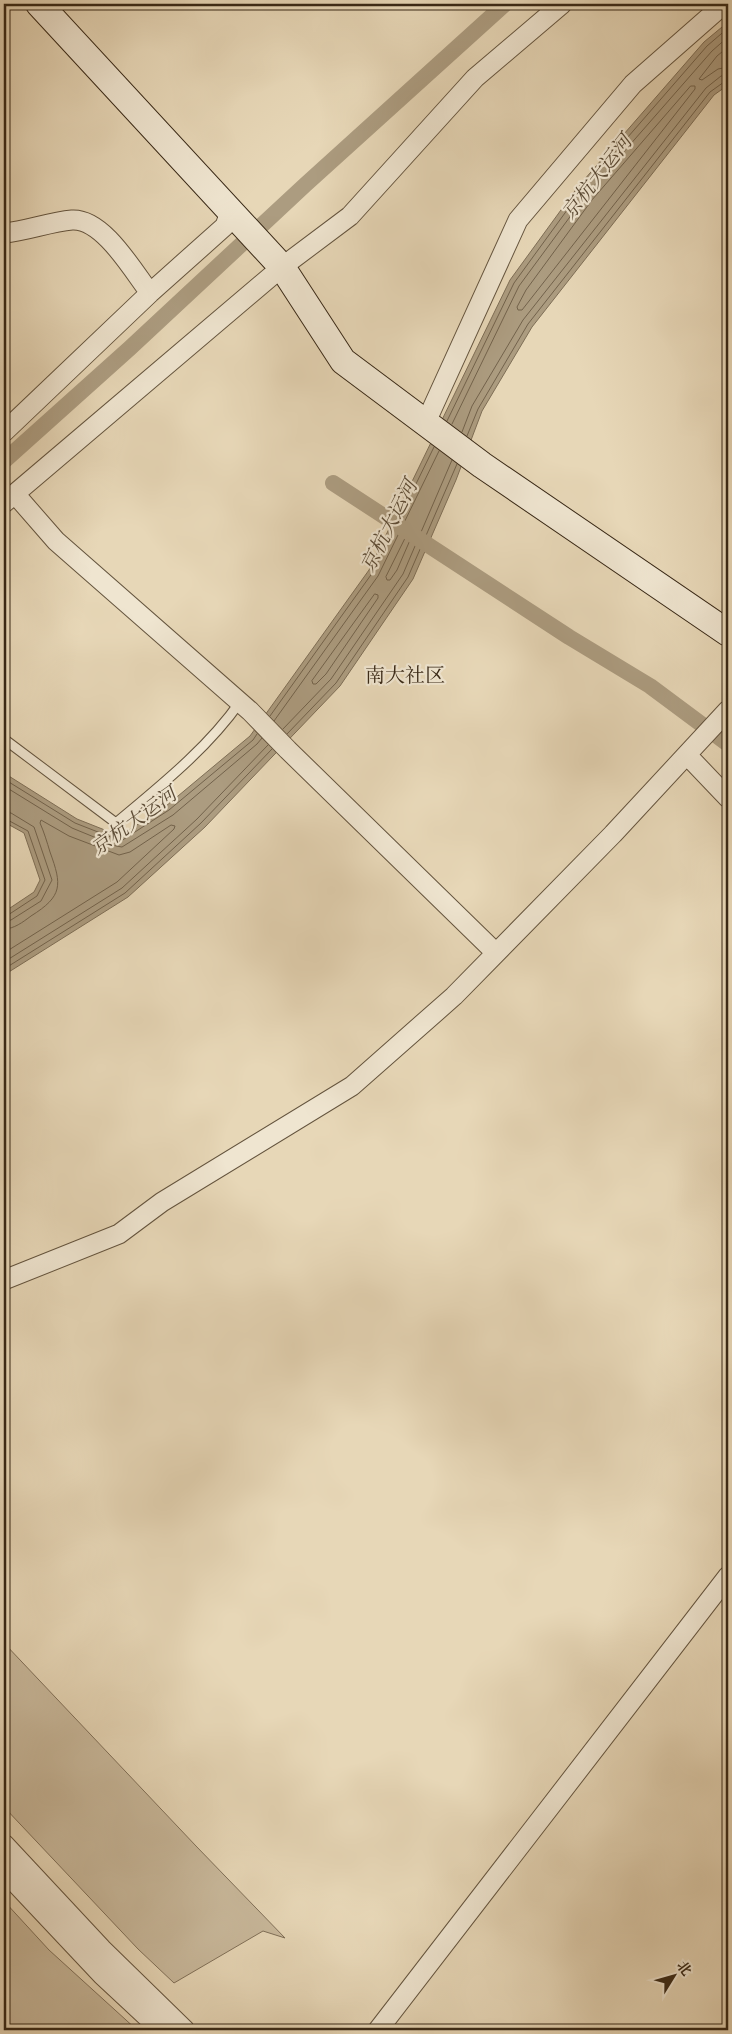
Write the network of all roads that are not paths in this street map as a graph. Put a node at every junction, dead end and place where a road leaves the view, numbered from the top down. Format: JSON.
{"nodes":[{"id":1,"x":39,"y":4,"type":"edge"},
{"id":2,"x":562,"y":4,"type":"edge"},
{"id":3,"x":724,"y":4,"type":"edge"},
{"id":4,"x":231,"y":214,"type":"junction"},
{"id":5,"x":4,"y":233,"type":"edge"},
{"id":6,"x":278,"y":263,"type":"junction"},
{"id":7,"x":150,"y":293,"type":"junction"},
{"id":8,"x":426,"y":422,"type":"junction"},
{"id":9,"x":4,"y":432,"type":"edge"},
{"id":10,"x":9,"y":498,"type":"edge"},
{"id":11,"x":728,"y":633,"type":"edge"},
{"id":12,"x":245,"y":707,"type":"junction"},
{"id":13,"x":728,"y":710,"type":"edge"},
{"id":14,"x":4,"y":739,"type":"edge"},
{"id":15,"x":687,"y":754,"type":"junction"},
{"id":16,"x":728,"y":798,"type":"edge"},
{"id":17,"x":496,"y":953,"type":"junction"},
{"id":18,"x":4,"y":1280,"type":"edge"},
{"id":19,"x":728,"y":1576,"type":"edge"},
{"id":20,"x":4,"y":1844,"type":"edge"},
{"id":21,"x":4,"y":1871,"type":"edge"},
{"id":22,"x":160,"y":2030,"type":"edge"},
{"id":23,"x":185,"y":2030,"type":"edge"},
{"id":24,"x":378,"y":2030,"type":"edge"}],
"edges":[{"from":1,"to":4,"type":"street"},
{"from":2,"to":6,"type":"street"},
{"from":3,"to":8,"type":"street"},
{"from":4,"to":6,"type":"street"},
{"from":4,"to":7,"type":"street"},
{"from":5,"to":7,"type":"street"},
{"from":6,"to":8,"type":"street"},
{"from":6,"to":10,"type":"street"},
{"from":7,"to":9,"type":"street"},
{"from":8,"to":11,"type":"street"},
{"from":10,"to":12,"type":"street"},
{"from":12,"to":14,"type":"lane"},
{"from":12,"to":17,"type":"street"},
{"from":13,"to":15,"type":"street"},
{"from":15,"to":16,"type":"street"},
{"from":15,"to":17,"type":"street"},
{"from":17,"to":18,"type":"street"},
{"from":19,"to":24,"type":"street"},
{"from":20,"to":23,"type":"street"},
{"from":21,"to":22,"type":"street"}]}
